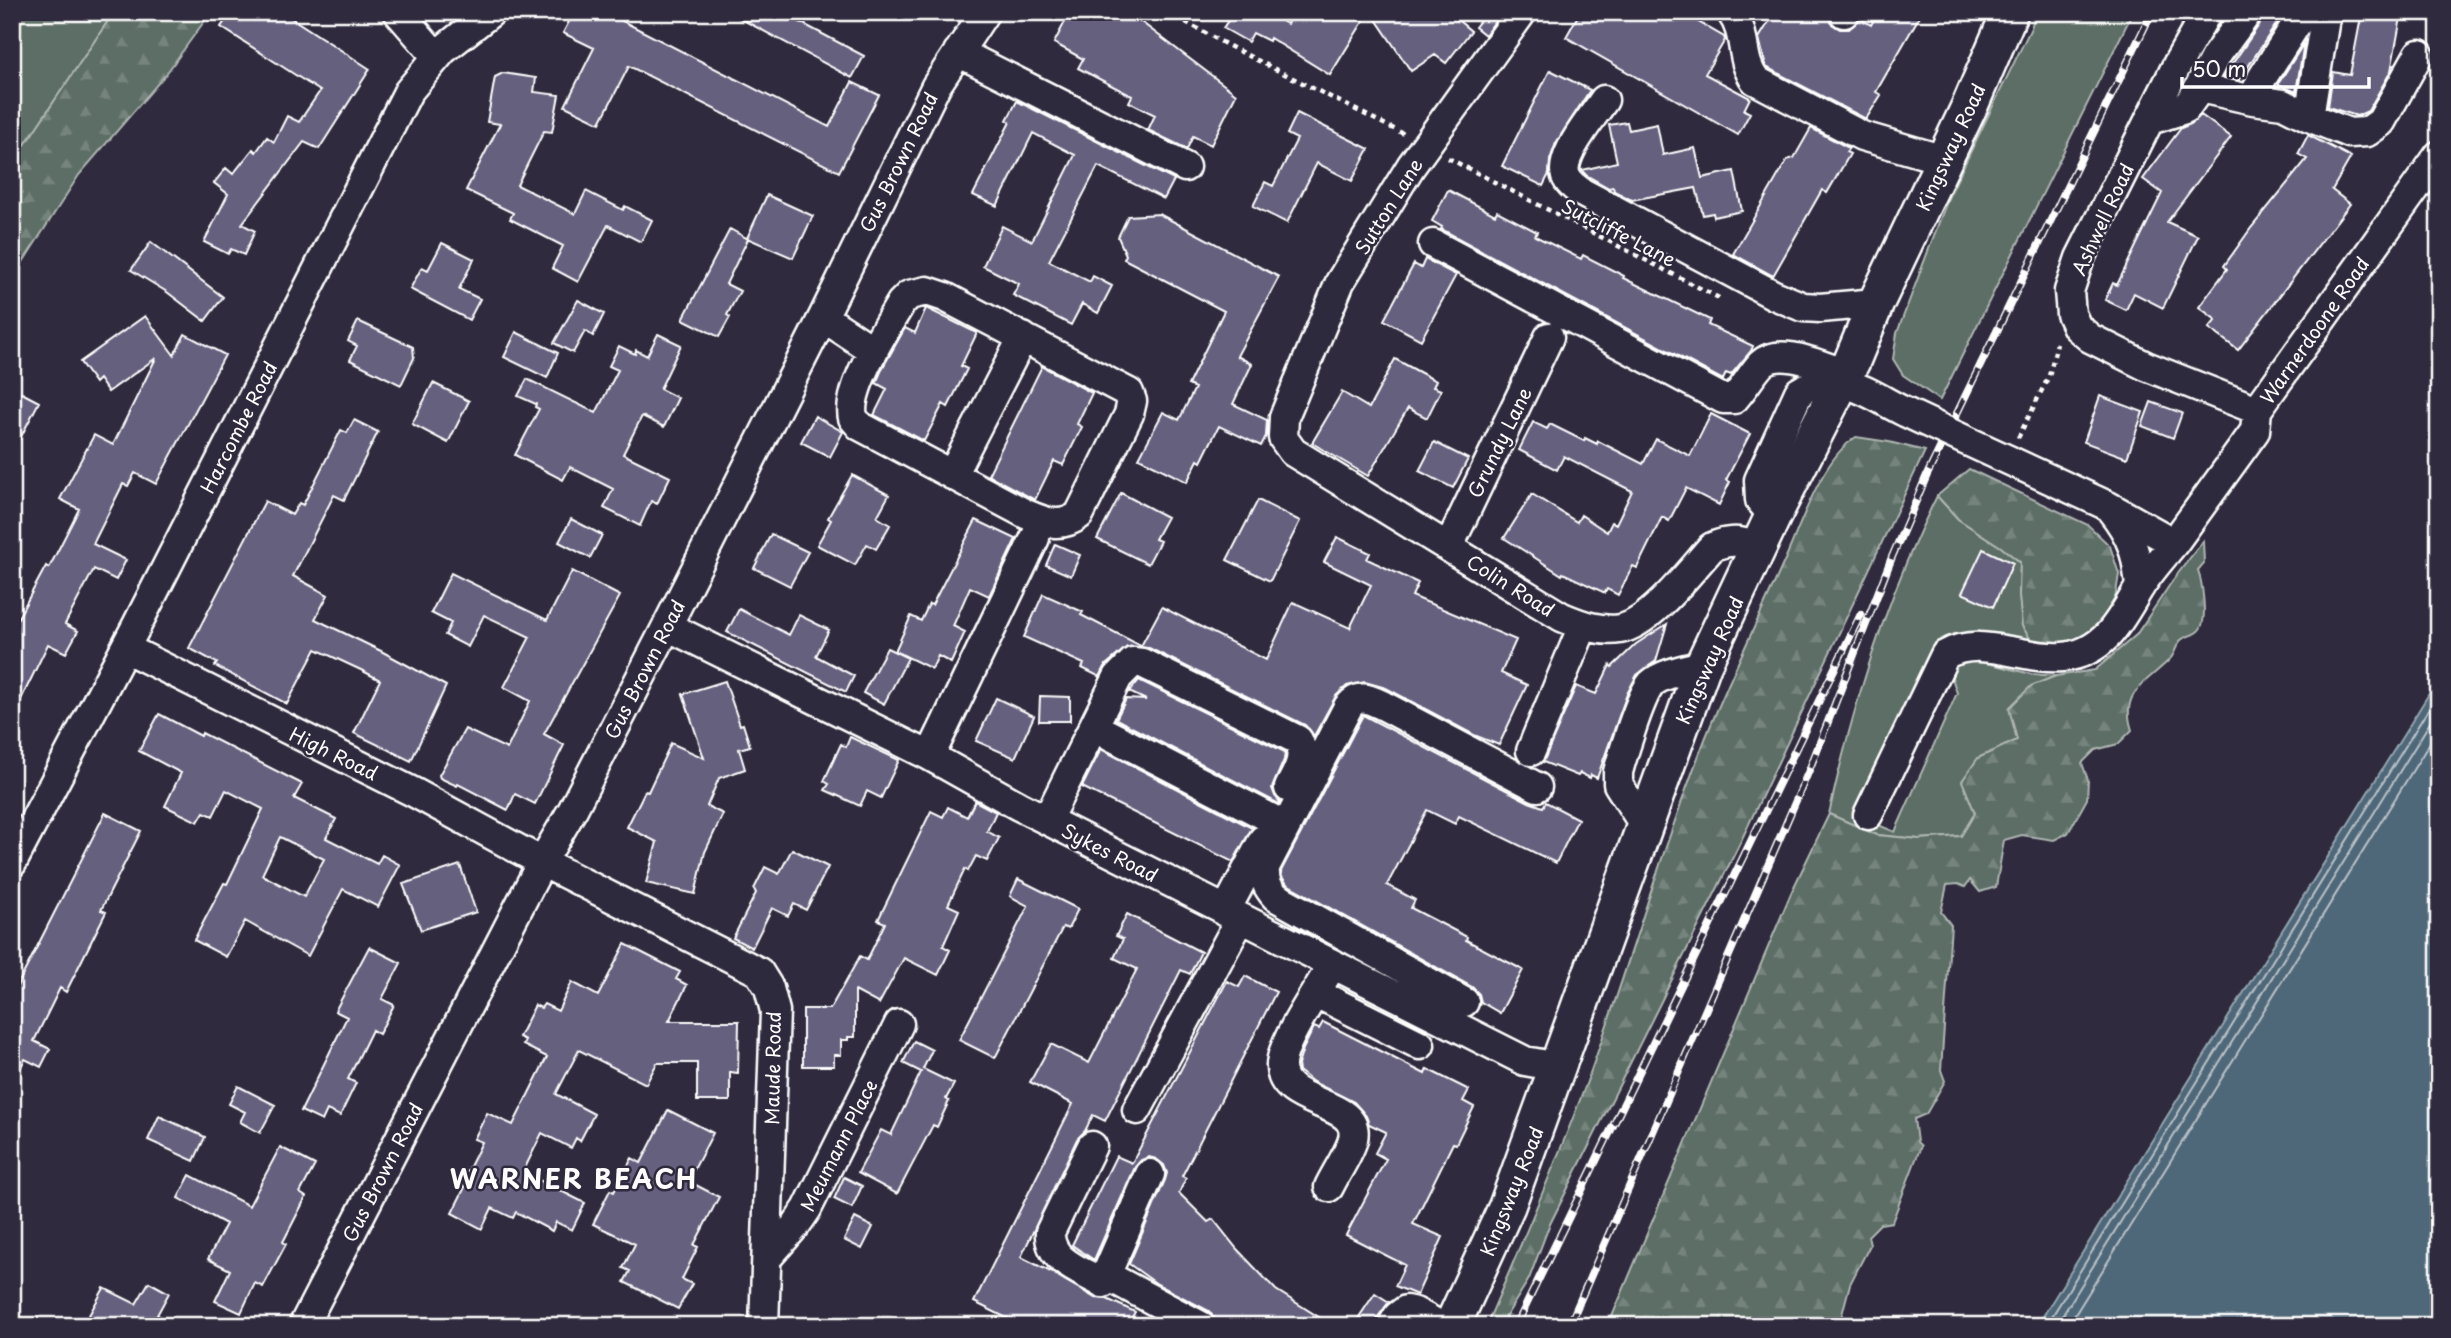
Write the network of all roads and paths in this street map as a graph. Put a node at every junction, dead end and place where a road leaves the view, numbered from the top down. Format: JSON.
{"nodes":[{"id":1,"x":398,"y":12,"type":"edge"},
{"id":2,"x":491,"y":12,"type":"edge"},
{"id":3,"x":985,"y":12,"type":"edge"},
{"id":4,"x":1168,"y":12,"type":"edge"},
{"id":5,"x":1522,"y":12,"type":"edge"},
{"id":6,"x":1731,"y":12,"type":"edge"},
{"id":7,"x":2010,"y":12,"type":"edge"},
{"id":8,"x":2207,"y":12,"type":"edge"},
{"id":9,"x":2248,"y":12,"type":"edge"},
{"id":10,"x":2304,"y":12,"type":"edge"},
{"id":11,"x":2326,"y":12,"type":"edge"},
{"id":12,"x":958,"y":52,"type":"junction"},
{"id":13,"x":2419,"y":54,"type":"dead end"},
{"id":14,"x":437,"y":57,"type":"junction"},
{"id":15,"x":2200,"y":88,"type":"junction"},
{"id":16,"x":1604,"y":100,"type":"dead end"},
{"id":17,"x":2253,"y":100,"type":"junction"},
{"id":18,"x":2309,"y":117,"type":"junction"},
{"id":19,"x":2150,"y":120,"type":"junction"},
{"id":20,"x":1400,"y":132,"type":"dead end"},
{"id":21,"x":1440,"y":155,"type":"dead end"},
{"id":22,"x":2439,"y":155,"type":"edge"},
{"id":23,"x":1944,"y":159,"type":"junction"},
{"id":24,"x":1185,"y":167,"type":"dead end"},
{"id":25,"x":1433,"y":244,"type":"dead end"},
{"id":26,"x":1726,"y":302,"type":"dead end"},
{"id":27,"x":1876,"y":303,"type":"junction"},
{"id":28,"x":823,"y":317,"type":"junction"},
{"id":29,"x":1023,"y":337,"type":"junction"},
{"id":30,"x":1549,"y":337,"type":"dead end"},
{"id":31,"x":2058,"y":340,"type":"dead end"},
{"id":32,"x":874,"y":351,"type":"junction"},
{"id":33,"x":1844,"y":377,"type":"junction"},
{"id":34,"x":2257,"y":410,"type":"junction"},
{"id":35,"x":1284,"y":417,"type":"joint"},
{"id":36,"x":2008,"y":460,"type":"junction"},
{"id":37,"x":952,"y":475,"type":"junction"},
{"id":38,"x":2108,"y":506,"type":"junction"},
{"id":39,"x":1766,"y":532,"type":"junction"},
{"id":40,"x":1035,"y":538,"type":"dead end"},
{"id":41,"x":2174,"y":543,"type":"junction"},
{"id":42,"x":1449,"y":546,"type":"junction"},
{"id":43,"x":2140,"y":587,"type":"junction"},
{"id":44,"x":667,"y":626,"type":"junction"},
{"id":45,"x":1583,"y":626,"type":"junction"},
{"id":46,"x":125,"y":648,"type":"junction"},
{"id":47,"x":1094,"y":727,"type":"junction"},
{"id":48,"x":1531,"y":751,"type":"dead end"},
{"id":49,"x":930,"y":756,"type":"junction"},
{"id":50,"x":1537,"y":787,"type":"dead end"},
{"id":51,"x":1868,"y":815,"type":"dead end"},
{"id":52,"x":1047,"y":820,"type":"junction"},
{"id":53,"x":1274,"y":820,"type":"junction"},
{"id":54,"x":542,"y":862,"type":"junction"},
{"id":55,"x":12,"y":863,"type":"edge"},
{"id":56,"x":1233,"y":915,"type":"junction"},
{"id":57,"x":1322,"y":922,"type":"junction"},
{"id":58,"x":1320,"y":959,"type":"junction"},
{"id":59,"x":1317,"y":993,"type":"junction"},
{"id":60,"x":1464,"y":1002,"type":"dead end"},
{"id":61,"x":899,"y":1024,"type":"dead end"},
{"id":62,"x":1420,"y":1045,"type":"dead end"},
{"id":63,"x":1558,"y":1067,"type":"junction"},
{"id":64,"x":1137,"y":1110,"type":"dead end"},
{"id":65,"x":1092,"y":1146,"type":"dead end"},
{"id":66,"x":1150,"y":1174,"type":"dead end"},
{"id":67,"x":1329,"y":1187,"type":"dead end"},
{"id":68,"x":767,"y":1258,"type":"junction"},
{"id":69,"x":1106,"y":1275,"type":"junction"},
{"id":70,"x":303,"y":1326,"type":"edge"},
{"id":71,"x":764,"y":1326,"type":"edge"},
{"id":72,"x":1201,"y":1326,"type":"edge"},
{"id":73,"x":1392,"y":1326,"type":"edge"},
{"id":74,"x":1441,"y":1326,"type":"edge"},
{"id":75,"x":1452,"y":1326,"type":"edge"}],
"edges":[{"from":1,"to":14,"type":"street"},
{"from":2,"to":14,"type":"street","name":"Harcombe Road"},
{"from":3,"to":12,"type":"street","name":"Gus Brown Road"},
{"from":4,"to":20,"type":"path"},
{"from":5,"to":35,"type":"street","name":"Sutton Lane"},
{"from":6,"to":23,"type":"street"},
{"from":7,"to":23,"type":"main road","name":"Kingsway Road"},
{"from":8,"to":19,"type":"street","name":"Ashwell Road"},
{"from":9,"to":15,"type":"street"},
{"from":10,"to":17,"type":"street"},
{"from":11,"to":18,"type":"street"},
{"from":12,"to":24,"type":"street"},
{"from":12,"to":28,"type":"street","name":"Gus Brown Road"},
{"from":13,"to":18,"type":"street"},
{"from":14,"to":46,"type":"street","name":"Harcombe Road"},
{"from":15,"to":17,"type":"street"},
{"from":15,"to":19,"type":"street"},
{"from":16,"to":27,"type":"street"},
{"from":17,"to":18,"type":"street"},
{"from":19,"to":34,"type":"street","name":"Ashwell Road"},
{"from":21,"to":26,"type":"path","name":"Sutcliffe Lane"},
{"from":22,"to":34,"type":"street","name":"Warnerdoone Road"},
{"from":23,"to":27,"type":"main road","name":"Kingsway Road"},
{"from":25,"to":33,"type":"street"},
{"from":27,"to":33,"type":"main road","name":"Kingsway Road"},
{"from":28,"to":32,"type":"street"},
{"from":28,"to":44,"type":"street","name":"Gus Brown Road"},
{"from":29,"to":32,"type":"street"},
{"from":29,"to":37,"type":"street"},
{"from":29,"to":37,"type":"street"},
{"from":30,"to":42,"type":"street","name":"Grundy Lane"},
{"from":31,"to":36,"type":"path"},
{"from":32,"to":37,"type":"street"},
{"from":33,"to":36,"type":"street","bridge":true},
{"from":33,"to":39,"type":"main road","name":"Kingsway Road"},
{"from":34,"to":41,"type":"street","name":"Warnerdoone Road"},
{"from":35,"to":42,"type":"street","name":"Colin Road"},
{"from":36,"to":38,"type":"street"},
{"from":38,"to":41,"type":"street"},
{"from":38,"to":43,"type":"street"},
{"from":39,"to":45,"type":"street","name":"Colin Road"},
{"from":39,"to":63,"type":"main road","name":"Kingsway Road"},
{"from":40,"to":49,"type":"street"},
{"from":41,"to":43,"type":"street","name":"Warnerdoone Road"},
{"from":42,"to":45,"type":"street","name":"Colin Road"},
{"from":43,"to":51,"type":"street","name":"Warnerdoone Road"},
{"from":44,"to":49,"type":"street","name":"Sykes Road"},
{"from":44,"to":54,"type":"street","name":"Gus Brown Road"},
{"from":45,"to":48,"type":"street"},
{"from":46,"to":54,"type":"street","name":"High Road"},
{"from":46,"to":55,"type":"street","name":"Harcombe Road"},
{"from":47,"to":52,"type":"street"},
{"from":47,"to":53,"type":"street"},
{"from":47,"to":53,"type":"street"},
{"from":49,"to":52,"type":"street","name":"Sykes Road"},
{"from":50,"to":57,"type":"street"},
{"from":52,"to":56,"type":"street","name":"Sykes Road"},
{"from":53,"to":56,"type":"street"},
{"from":54,"to":68,"type":"street","name":"Maude Road"},
{"from":54,"to":70,"type":"street","name":"Gus Brown Road"},
{"from":56,"to":58,"type":"street","name":"Sykes Road"},
{"from":56,"to":64,"type":"street"},
{"from":57,"to":58,"type":"street"},
{"from":57,"to":60,"type":"street"},
{"from":58,"to":59,"type":"street"},
{"from":58,"to":63,"type":"street","name":"Sykes Road"},
{"from":59,"to":62,"type":"street"},
{"from":59,"to":67,"type":"street"},
{"from":61,"to":68,"type":"street","name":"Meumann Place"},
{"from":63,"to":75,"type":"main road","name":"Kingsway Road"},
{"from":65,"to":69,"type":"street"},
{"from":66,"to":69,"type":"street"},
{"from":68,"to":71,"type":"street","name":"Maude Road"},
{"from":69,"to":72,"type":"street"},
{"from":73,"to":74,"type":"street"}]}
